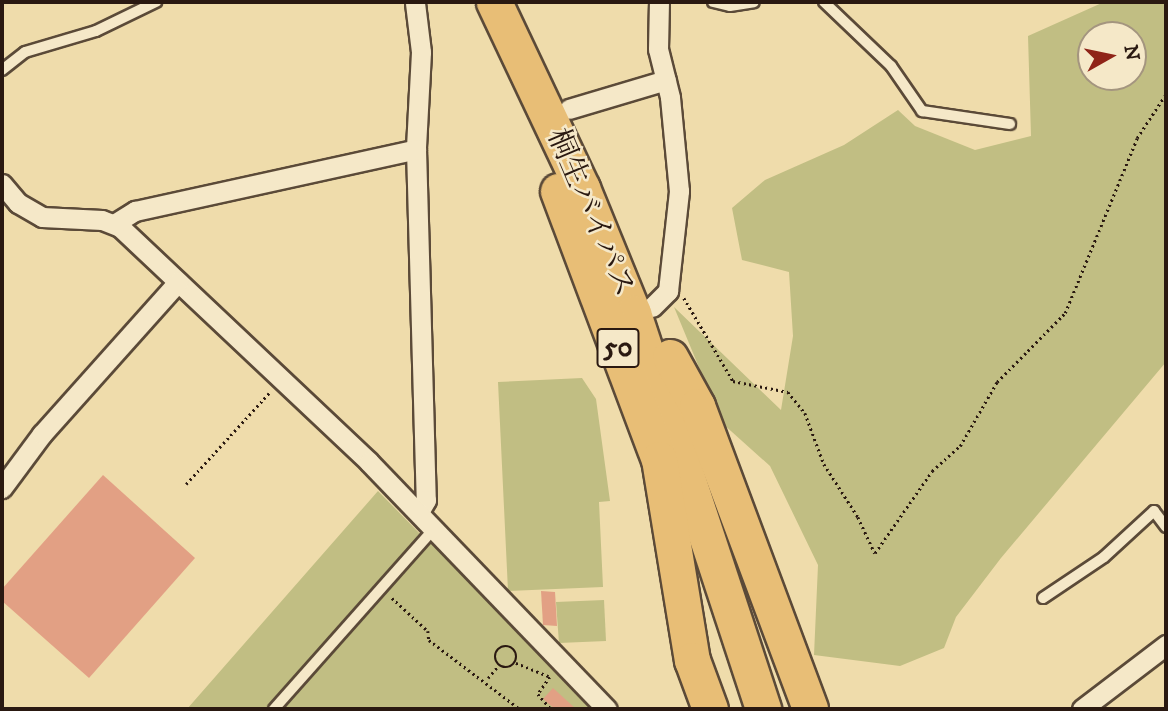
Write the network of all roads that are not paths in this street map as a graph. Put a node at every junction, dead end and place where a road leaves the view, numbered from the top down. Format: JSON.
{"nodes":[{"id":1,"x":156,"y":2,"type":"edge"},
{"id":2,"x":414,"y":2,"type":"edge"},
{"id":3,"x":473,"y":2,"type":"edge"},
{"id":4,"x":494,"y":2,"type":"edge"},
{"id":5,"x":517,"y":2,"type":"edge"},
{"id":6,"x":659,"y":2,"type":"edge"},
{"id":7,"x":713,"y":2,"type":"edge"},
{"id":8,"x":754,"y":2,"type":"edge"},
{"id":9,"x":824,"y":2,"type":"edge"},
{"id":10,"x":2,"y":70,"type":"edge"},
{"id":11,"x":666,"y":80,"type":"junction"},
{"id":12,"x":569,"y":109,"type":"junction"},
{"id":13,"x":1010,"y":124,"type":"dead end"},
{"id":14,"x":416,"y":149,"type":"junction"},
{"id":15,"x":2,"y":184,"type":"edge"},
{"id":16,"x":114,"y":224,"type":"junction"},
{"id":17,"x":178,"y":282,"type":"junction"},
{"id":18,"x":660,"y":299,"type":"junction"},
{"id":19,"x":670,"y":357,"type":"junction"},
{"id":20,"x":6,"y":474,"type":"edge"},
{"id":21,"x":419,"y":512,"type":"junction"},
{"id":22,"x":1166,"y":527,"type":"edge"},
{"id":23,"x":435,"y":528,"type":"junction"},
{"id":24,"x":1043,"y":598,"type":"dead end"},
{"id":25,"x":1166,"y":645,"type":"edge"},
{"id":26,"x":275,"y":709,"type":"edge"},
{"id":27,"x":607,"y":709,"type":"edge"},
{"id":28,"x":710,"y":709,"type":"edge"},
{"id":29,"x":763,"y":709,"type":"edge"},
{"id":30,"x":785,"y":709,"type":"edge"},
{"id":31,"x":810,"y":709,"type":"edge"},
{"id":32,"x":1082,"y":709,"type":"edge"}],
"edges":[{"from":1,"to":10,"type":"lane"},
{"from":2,"to":14,"type":"street"},
{"from":3,"to":28,"type":"highway","number":"50"},
{"from":4,"to":29,"type":"highway","name":"桐生バイパス","number":"50"},
{"from":5,"to":12,"type":"highway","name":"桐生バイパス","number":"50"},
{"from":6,"to":11,"type":"street"},
{"from":7,"to":8,"type":"lane"},
{"from":9,"to":13,"type":"lane"},
{"from":11,"to":12,"type":"street"},
{"from":11,"to":18,"type":"street"},
{"from":12,"to":18,"type":"highway","name":"桐生バイパス","number":"50"},
{"from":14,"to":16,"type":"street"},
{"from":14,"to":21,"type":"street"},
{"from":15,"to":16,"type":"street"},
{"from":16,"to":17,"type":"street"},
{"from":17,"to":20,"type":"street"},
{"from":17,"to":21,"type":"street"},
{"from":18,"to":19,"type":"highway","name":"桐生バイパス","number":"50"},
{"from":19,"to":30,"type":"highway","name":"桐生バイパス","number":"50"},
{"from":19,"to":31,"type":"highway"},
{"from":21,"to":23,"type":"street"},
{"from":22,"to":24,"type":"lane"},
{"from":23,"to":26,"type":"lane"},
{"from":23,"to":27,"type":"street"},
{"from":25,"to":32,"type":"street"}]}
